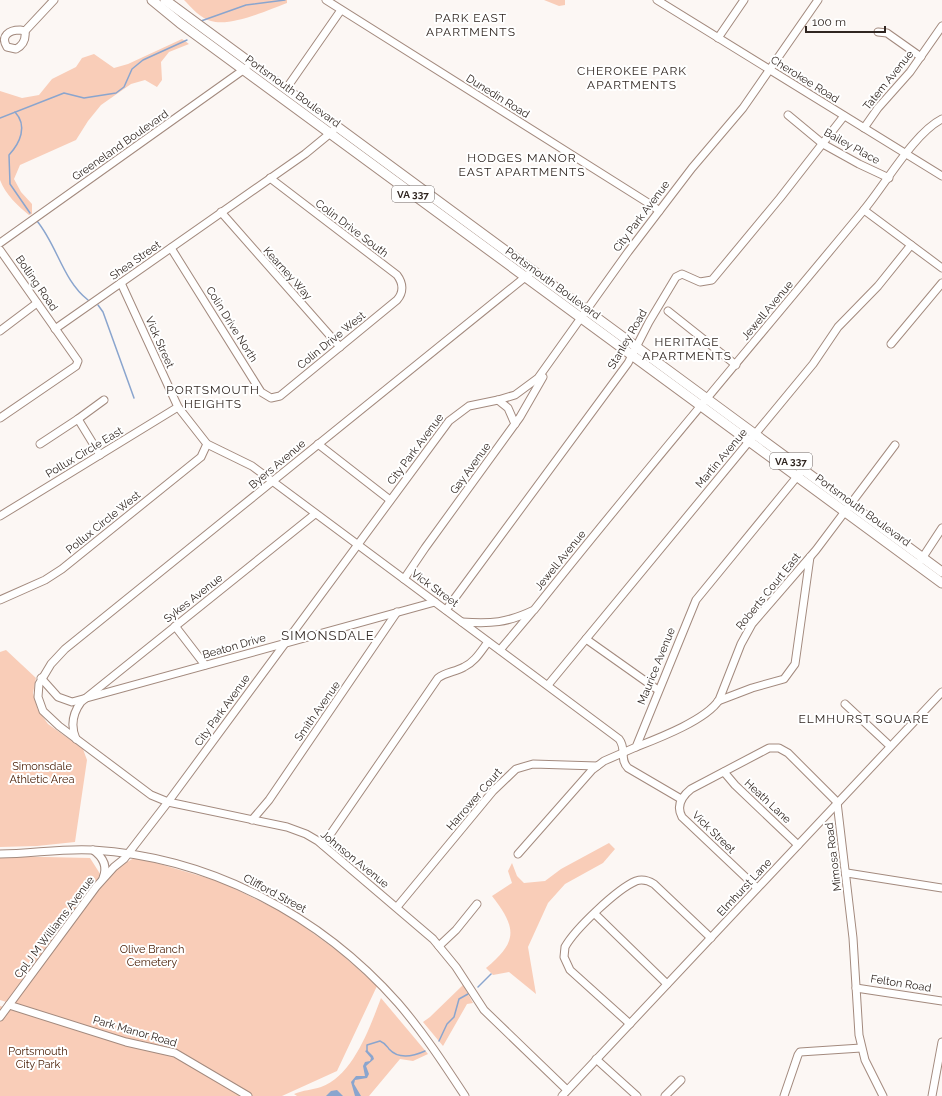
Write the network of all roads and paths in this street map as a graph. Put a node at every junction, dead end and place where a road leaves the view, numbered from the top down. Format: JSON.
{"nodes":[{"id":1,"x":54,"y":0,"type":"edge"},
{"id":2,"x":152,"y":0,"type":"edge"},
{"id":3,"x":166,"y":0,"type":"edge"},
{"id":4,"x":326,"y":0,"type":"edge"},
{"id":5,"x":657,"y":0,"type":"edge"},
{"id":6,"x":744,"y":0,"type":"edge"},
{"id":7,"x":818,"y":0,"type":"edge"},
{"id":8,"x":669,"y":3,"type":"edge"},
{"id":9,"x":341,"y":10,"type":"junction"},
{"id":10,"x":942,"y":26,"type":"edge"},
{"id":11,"x":25,"y":31,"type":"dead end"},
{"id":12,"x":878,"y":32,"type":"dead end"},
{"id":13,"x":718,"y":38,"type":"junction"},
{"id":14,"x":921,"y":57,"type":"junction"},
{"id":15,"x":248,"y":67,"type":"junction"},
{"id":16,"x":770,"y":69,"type":"junction"},
{"id":17,"x":286,"y":90,"type":"junction"},
{"id":18,"x":788,"y":115,"type":"dead end"},
{"id":19,"x":844,"y":116,"type":"junction"},
{"id":20,"x":942,"y":119,"type":"edge"},
{"id":21,"x":864,"y":128,"type":"junction"},
{"id":22,"x":333,"y":130,"type":"junction"},
{"id":23,"x":823,"y":144,"type":"junction"},
{"id":24,"x":907,"y":154,"type":"junction"},
{"id":25,"x":942,"y":176,"type":"edge"},
{"id":26,"x":270,"y":178,"type":"junction"},
{"id":27,"x":889,"y":178,"type":"junction"},
{"id":28,"x":864,"y":210,"type":"junction"},
{"id":29,"x":659,"y":211,"type":"junction"},
{"id":30,"x":221,"y":212,"type":"junction"},
{"id":31,"x":0,"y":243,"type":"edge"},
{"id":32,"x":911,"y":245,"type":"junction"},
{"id":33,"x":171,"y":248,"type":"junction"},
{"id":34,"x":0,"y":250,"type":"edge"},
{"id":35,"x":942,"y":268,"type":"edge"},
{"id":36,"x":529,"y":274,"type":"junction"},
{"id":37,"x":942,"y":282,"type":"edge"},
{"id":38,"x":121,"y":283,"type":"junction"},
{"id":39,"x":395,"y":302,"type":"joint"},
{"id":40,"x":37,"y":303,"type":"junction"},
{"id":41,"x":668,"y":311,"type":"dead end"},
{"id":42,"x":584,"y":315,"type":"junction"},
{"id":43,"x":55,"y":329,"type":"junction"},
{"id":44,"x":0,"y":331,"type":"edge"},
{"id":45,"x":891,"y":344,"type":"dead end"},
{"id":46,"x":340,"y":347,"type":"junction"},
{"id":47,"x":634,"y":351,"type":"junction"},
{"id":48,"x":736,"y":365,"type":"junction"},
{"id":49,"x":548,"y":367,"type":"junction"},
{"id":50,"x":281,"y":394,"type":"joint"},
{"id":51,"x":104,"y":400,"type":"dead end"},
{"id":52,"x":498,"y":400,"type":"junction"},
{"id":53,"x":705,"y":403,"type":"junction"},
{"id":54,"x":178,"y":407,"type":"junction"},
{"id":55,"x":0,"y":418,"type":"edge"},
{"id":56,"x":78,"y":419,"type":"junction"},
{"id":57,"x":515,"y":424,"type":"junction"},
{"id":58,"x":753,"y":438,"type":"junction"},
{"id":59,"x":40,"y":444,"type":"dead end"},
{"id":60,"x":207,"y":444,"type":"junction"},
{"id":61,"x":318,"y":444,"type":"junction"},
{"id":62,"x":895,"y":445,"type":"dead end"},
{"id":63,"x":100,"y":455,"type":"junction"},
{"id":64,"x":800,"y":473,"type":"junction"},
{"id":65,"x":273,"y":482,"type":"junction"},
{"id":66,"x":390,"y":500,"type":"junction"},
{"id":67,"x":848,"y":508,"type":"junction"},
{"id":68,"x":1,"y":514,"type":"edge"},
{"id":69,"x":315,"y":514,"type":"junction"},
{"id":70,"x":942,"y":528,"type":"edge"},
{"id":71,"x":358,"y":544,"type":"junction"},
{"id":72,"x":810,"y":557,"type":"junction"},
{"id":73,"x":921,"y":562,"type":"junction"},
{"id":74,"x":942,"y":572,"type":"edge"},
{"id":75,"x":404,"y":579,"type":"junction"},
{"id":76,"x":942,"y":583,"type":"edge"},
{"id":77,"x":0,"y":600,"type":"edge"},
{"id":78,"x":435,"y":602,"type":"junction"},
{"id":79,"x":446,"y":610,"type":"junction"},
{"id":80,"x":534,"y":610,"type":"junction"},
{"id":81,"x":397,"y":612,"type":"junction"},
{"id":82,"x":462,"y":622,"type":"junction"},
{"id":83,"x":175,"y":626,"type":"junction"},
{"id":84,"x":586,"y":639,"type":"junction"},
{"id":85,"x":286,"y":642,"type":"junction"},
{"id":86,"x":488,"y":642,"type":"junction"},
{"id":87,"x":500,"y":650,"type":"junction"},
{"id":88,"x":205,"y":665,"type":"junction"},
{"id":89,"x":41,"y":678,"type":"junction"},
{"id":90,"x":548,"y":685,"type":"junction"},
{"id":91,"x":658,"y":690,"type":"junction"},
{"id":92,"x":942,"y":692,"type":"edge"},
{"id":93,"x":84,"y":699,"type":"junction"},
{"id":94,"x":718,"y":701,"type":"junction"},
{"id":95,"x":845,"y":704,"type":"dead end"},
{"id":96,"x":76,"y":739,"type":"junction"},
{"id":97,"x":636,"y":746,"type":"junction"},
{"id":98,"x":890,"y":746,"type":"junction"},
{"id":99,"x":624,"y":751,"type":"junction"},
{"id":100,"x":597,"y":766,"type":"junction"},
{"id":101,"x":724,"y":772,"type":"junction"},
{"id":102,"x":681,"y":799,"type":"junction"},
{"id":103,"x":168,"y":802,"type":"junction"},
{"id":104,"x":838,"y":804,"type":"junction"},
{"id":105,"x":252,"y":820,"type":"junction"},
{"id":106,"x":323,"y":845,"type":"junction"},
{"id":107,"x":798,"y":845,"type":"junction"},
{"id":108,"x":92,"y":850,"type":"junction"},
{"id":109,"x":0,"y":854,"type":"edge"},
{"id":110,"x":129,"y":854,"type":"junction"},
{"id":111,"x":518,"y":854,"type":"dead end"},
{"id":112,"x":847,"y":873,"type":"junction"},
{"id":113,"x":102,"y":880,"type":"junction"},
{"id":114,"x":757,"y":888,"type":"junction"},
{"id":115,"x":942,"y":888,"type":"edge"},
{"id":116,"x":477,"y":904,"type":"dead end"},
{"id":117,"x":397,"y":907,"type":"junction"},
{"id":118,"x":595,"y":914,"type":"junction"},
{"id":119,"x":711,"y":938,"type":"junction"},
{"id":120,"x":439,"y":946,"type":"junction"},
{"id":121,"x":667,"y":984,"type":"junction"},
{"id":122,"x":856,"y":988,"type":"junction"},
{"id":123,"x":942,"y":1001,"type":"edge"},
{"id":124,"x":8,"y":1005,"type":"junction"},
{"id":125,"x":0,"y":1017,"type":"edge"},
{"id":126,"x":630,"y":1024,"type":"junction"},
{"id":127,"x":942,"y":1042,"type":"edge"},
{"id":128,"x":861,"y":1048,"type":"junction"},
{"id":129,"x":596,"y":1059,"type":"junction"},
{"id":130,"x":680,"y":1080,"type":"dead end"},
{"id":131,"x":564,"y":1093,"type":"edge"},
{"id":132,"x":248,"y":1096,"type":"edge"},
{"id":133,"x":465,"y":1096,"type":"edge"},
{"id":134,"x":637,"y":1096,"type":"edge"},
{"id":135,"x":665,"y":1096,"type":"edge"},
{"id":136,"x":784,"y":1096,"type":"edge"},
{"id":137,"x":883,"y":1096,"type":"edge"},
{"id":138,"x":932,"y":1096,"type":"edge"}],
"edges":[{"from":1,"to":11,"type":"street"},
{"from":2,"to":15,"type":"main road","name":"Portsmouth Boulevard","number":"VA 337"},
{"from":3,"to":15,"type":"main road","name":"Portsmouth Boulevard","number":"VA 337"},
{"from":4,"to":9,"type":"street","name":"Dunedin Road"},
{"from":5,"to":8,"type":"street","name":"Cherokee Road"},
{"from":6,"to":13,"type":"street"},
{"from":7,"to":16,"type":"street","name":"City Park Avenue"},
{"from":8,"to":13,"type":"street","name":"Cherokee Road"},
{"from":9,"to":17,"type":"street"},
{"from":9,"to":29,"type":"street","name":"Dunedin Road"},
{"from":10,"to":14,"type":"street","name":"Tatem Avenue"},
{"from":12,"to":14,"type":"street"},
{"from":13,"to":16,"type":"street","name":"Cherokee Road"},
{"from":14,"to":21,"type":"street","name":"Tatem Avenue"},
{"from":15,"to":17,"type":"main road","name":"Portsmouth Boulevard","number":"VA 337"},
{"from":15,"to":22,"type":"main road","name":"Portsmouth Boulevard","number":"VA 337"},
{"from":15,"to":31,"type":"street","name":"Greeneland Boulevard"},
{"from":16,"to":19,"type":"street","name":"Cherokee Road"},
{"from":16,"to":29,"type":"street","name":"City Park Avenue"},
{"from":17,"to":22,"type":"main road","name":"Portsmouth Boulevard","number":"VA 337"},
{"from":18,"to":23,"type":"street","name":"Bailey Place"},
{"from":19,"to":21,"type":"street","name":"Cherokee Road"},
{"from":19,"to":23,"type":"street","name":"Stanley Road"},
{"from":20,"to":24,"type":"street","name":"Jewell Avenue"},
{"from":21,"to":24,"type":"street","name":"Cherokee Road"},
{"from":22,"to":26,"type":"street","name":"Shea Street"},
{"from":22,"to":36,"type":"main road","name":"Portsmouth Boulevard","number":"VA 337"},
{"from":23,"to":27,"type":"street","name":"Bailey Place"},
{"from":23,"to":47,"type":"street","name":"Stanley Road"},
{"from":24,"to":25,"type":"street","name":"Cherokee Road"},
{"from":24,"to":27,"type":"street","name":"Jewell Avenue"},
{"from":26,"to":30,"type":"street","name":"Shea Street"},
{"from":26,"to":39,"type":"street","name":"Colin Drive South"},
{"from":27,"to":28,"type":"street","name":"Jewell Avenue"},
{"from":28,"to":32,"type":"street"},
{"from":28,"to":48,"type":"street","name":"Jewell Avenue"},
{"from":29,"to":42,"type":"street","name":"City Park Avenue"},
{"from":30,"to":33,"type":"street","name":"Shea Street"},
{"from":30,"to":46,"type":"street","name":"Kearney Way"},
{"from":32,"to":35,"type":"street"},
{"from":32,"to":58,"type":"street","name":"Martin Avenue"},
{"from":33,"to":38,"type":"street","name":"Shea Street"},
{"from":33,"to":50,"type":"street","name":"Colin Drive North"},
{"from":34,"to":40,"type":"street","name":"Bolling Road"},
{"from":36,"to":42,"type":"main road","name":"Portsmouth Boulevard","number":"VA 337"},
{"from":36,"to":61,"type":"street","name":"Byers Avenue"},
{"from":37,"to":45,"type":"street"},
{"from":38,"to":43,"type":"street","name":"Shea Street"},
{"from":38,"to":54,"type":"street","name":"Vick Street"},
{"from":39,"to":46,"type":"street","name":"Colin Drive West"},
{"from":40,"to":43,"type":"street","name":"Bolling Road"},
{"from":40,"to":44,"type":"street"},
{"from":41,"to":48,"type":"street"},
{"from":42,"to":47,"type":"main road","name":"Portsmouth Boulevard","number":"VA 337"},
{"from":42,"to":49,"type":"street","name":"City Park Avenue"},
{"from":43,"to":55,"type":"street"},
{"from":46,"to":50,"type":"street","name":"Colin Drive West"},
{"from":47,"to":53,"type":"main road","name":"Portsmouth Boulevard","number":"VA 337"},
{"from":47,"to":79,"type":"street","name":"Stanley Road"},
{"from":48,"to":53,"type":"street","name":"Jewell Avenue"},
{"from":49,"to":52,"type":"street","name":"City Park Avenue"},
{"from":49,"to":57,"type":"street","name":"Gay Avenue"},
{"from":51,"to":56,"type":"street"},
{"from":52,"to":57,"type":"street"},
{"from":52,"to":66,"type":"street","name":"City Park Avenue"},
{"from":53,"to":58,"type":"main road","name":"Portsmouth Boulevard","number":"VA 337"},
{"from":53,"to":80,"type":"street","name":"Jewell Avenue"},
{"from":54,"to":60,"type":"street","name":"Vick Street"},
{"from":54,"to":63,"type":"street","name":"Pollux Circle East"},
{"from":56,"to":59,"type":"street"},
{"from":56,"to":63,"type":"street"},
{"from":57,"to":75,"type":"street","name":"Gay Avenue"},
{"from":58,"to":64,"type":"main road","name":"Portsmouth Boulevard","number":"VA 337"},
{"from":58,"to":84,"type":"street","name":"Martin Avenue"},
{"from":60,"to":65,"type":"street","name":"Vick Street"},
{"from":60,"to":77,"type":"street","name":"Pollux Circle West"},
{"from":61,"to":65,"type":"street","name":"Byers Avenue"},
{"from":61,"to":66,"type":"street"},
{"from":62,"to":67,"type":"street","name":"Roberts Court East"},
{"from":63,"to":68,"type":"street","name":"Pollux Circle East"},
{"from":64,"to":67,"type":"main road","name":"Portsmouth Boulevard","number":"VA 337"},
{"from":64,"to":91,"type":"street","name":"Maurice Avenue"},
{"from":65,"to":69,"type":"street","name":"Vick Street"},
{"from":65,"to":89,"type":"street","name":"Byers Avenue"},
{"from":66,"to":71,"type":"street","name":"City Park Avenue"},
{"from":67,"to":72,"type":"street","name":"Roberts Court East"},
{"from":67,"to":73,"type":"main road","name":"Portsmouth Boulevard","number":"VA 337"},
{"from":69,"to":71,"type":"street","name":"Vick Street"},
{"from":69,"to":83,"type":"street","name":"Sykes Avenue"},
{"from":70,"to":73,"type":"street"},
{"from":71,"to":75,"type":"street","name":"Vick Street"},
{"from":71,"to":85,"type":"street","name":"City Park Avenue"},
{"from":72,"to":94,"type":"street","name":"Roberts Court East"},
{"from":72,"to":94,"type":"street"},
{"from":73,"to":74,"type":"main road","name":"Portsmouth Boulevard","number":"VA 337"},
{"from":73,"to":76,"type":"main road","name":"Portsmouth Boulevard","number":"VA 337"},
{"from":75,"to":78,"type":"street","name":"Vick Street"},
{"from":78,"to":79,"type":"street","name":"Vick Street"},
{"from":78,"to":81,"type":"street","name":"Beaton Drive"},
{"from":79,"to":82,"type":"street","name":"Vick Street"},
{"from":80,"to":82,"type":"street","name":"Jewell Avenue"},
{"from":80,"to":87,"type":"street","name":"Jewell Avenue"},
{"from":81,"to":85,"type":"street","name":"Beaton Drive"},
{"from":81,"to":105,"type":"street","name":"Smith Avenue"},
{"from":82,"to":86,"type":"street","name":"Vick Street"},
{"from":83,"to":88,"type":"street"},
{"from":83,"to":93,"type":"street","name":"Sykes Avenue"},
{"from":84,"to":90,"type":"street","name":"Martin Avenue"},
{"from":84,"to":91,"type":"street"},
{"from":85,"to":88,"type":"street","name":"Beaton Drive"},
{"from":85,"to":103,"type":"street","name":"City Park Avenue"},
{"from":86,"to":87,"type":"street","name":"Vick Street"},
{"from":86,"to":106,"type":"street"},
{"from":87,"to":90,"type":"street","name":"Vick Street"},
{"from":88,"to":93,"type":"street","name":"Beaton Drive"},
{"from":89,"to":93,"type":"street","name":"Beaton Drive"},
{"from":89,"to":96,"type":"street","name":"Johnson Avenue"},
{"from":90,"to":99,"type":"street","name":"Vick Street"},
{"from":91,"to":97,"type":"street","name":"Maurice Avenue"},
{"from":92,"to":98,"type":"street","name":"Elmhurst Lane"},
{"from":93,"to":96,"type":"street"},
{"from":94,"to":97,"type":"street","name":"Roberts Court East"},
{"from":95,"to":98,"type":"street"},
{"from":96,"to":103,"type":"street","name":"Johnson Avenue"},
{"from":97,"to":99,"type":"street"},
{"from":98,"to":104,"type":"street","name":"Elmhurst Lane"},
{"from":99,"to":100,"type":"street"},
{"from":99,"to":102,"type":"street","name":"Vick Street"},
{"from":100,"to":111,"type":"street"},
{"from":100,"to":117,"type":"street","name":"Harrower Court"},
{"from":101,"to":102,"type":"street"},
{"from":101,"to":104,"type":"street"},
{"from":101,"to":107,"type":"street","name":"Heath Lane"},
{"from":102,"to":114,"type":"street","name":"Vick Street"},
{"from":103,"to":105,"type":"street","name":"Johnson Avenue"},
{"from":103,"to":110,"type":"street","name":"City Park Avenue"},
{"from":104,"to":107,"type":"street","name":"Elmhurst Lane"},
{"from":104,"to":112,"type":"street","name":"Mimosa Road"},
{"from":105,"to":106,"type":"street","name":"Johnson Avenue"},
{"from":106,"to":117,"type":"street","name":"Johnson Avenue"},
{"from":107,"to":114,"type":"street","name":"Elmhurst Lane"},
{"from":108,"to":109,"type":"street","name":"Clifford Street"},
{"from":108,"to":110,"type":"street","name":"Clifford Street"},
{"from":108,"to":113,"type":"street"},
{"from":110,"to":113,"type":"street","name":"Cpl J M Williams Avenue"},
{"from":110,"to":133,"type":"street","name":"Clifford Street"},
{"from":112,"to":115,"type":"street"},
{"from":112,"to":122,"type":"street","name":"Mimosa Road"},
{"from":113,"to":124,"type":"street","name":"Cpl J M Williams Avenue"},
{"from":114,"to":119,"type":"street","name":"Elmhurst Lane"},
{"from":116,"to":120,"type":"street"},
{"from":117,"to":120,"type":"street","name":"Johnson Avenue"},
{"from":118,"to":119,"type":"street"},
{"from":118,"to":121,"type":"street"},
{"from":118,"to":126,"type":"street"},
{"from":119,"to":121,"type":"street","name":"Elmhurst Lane"},
{"from":120,"to":131,"type":"street","name":"Johnson Avenue"},
{"from":121,"to":126,"type":"street","name":"Elmhurst Lane"},
{"from":122,"to":123,"type":"street","name":"Felton Road"},
{"from":122,"to":128,"type":"street","name":"Mimosa Road"},
{"from":124,"to":125,"type":"street","name":"Cpl J M Williams Avenue"},
{"from":124,"to":132,"type":"street","name":"Park Manor Road"},
{"from":126,"to":129,"type":"street","name":"Elmhurst Lane"},
{"from":127,"to":138,"type":"street"},
{"from":128,"to":136,"type":"street"},
{"from":128,"to":137,"type":"street","name":"Mimosa Road"},
{"from":129,"to":131,"type":"street","name":"Elmhurst Lane"},
{"from":129,"to":134,"type":"street"},
{"from":130,"to":135,"type":"street"}]}
